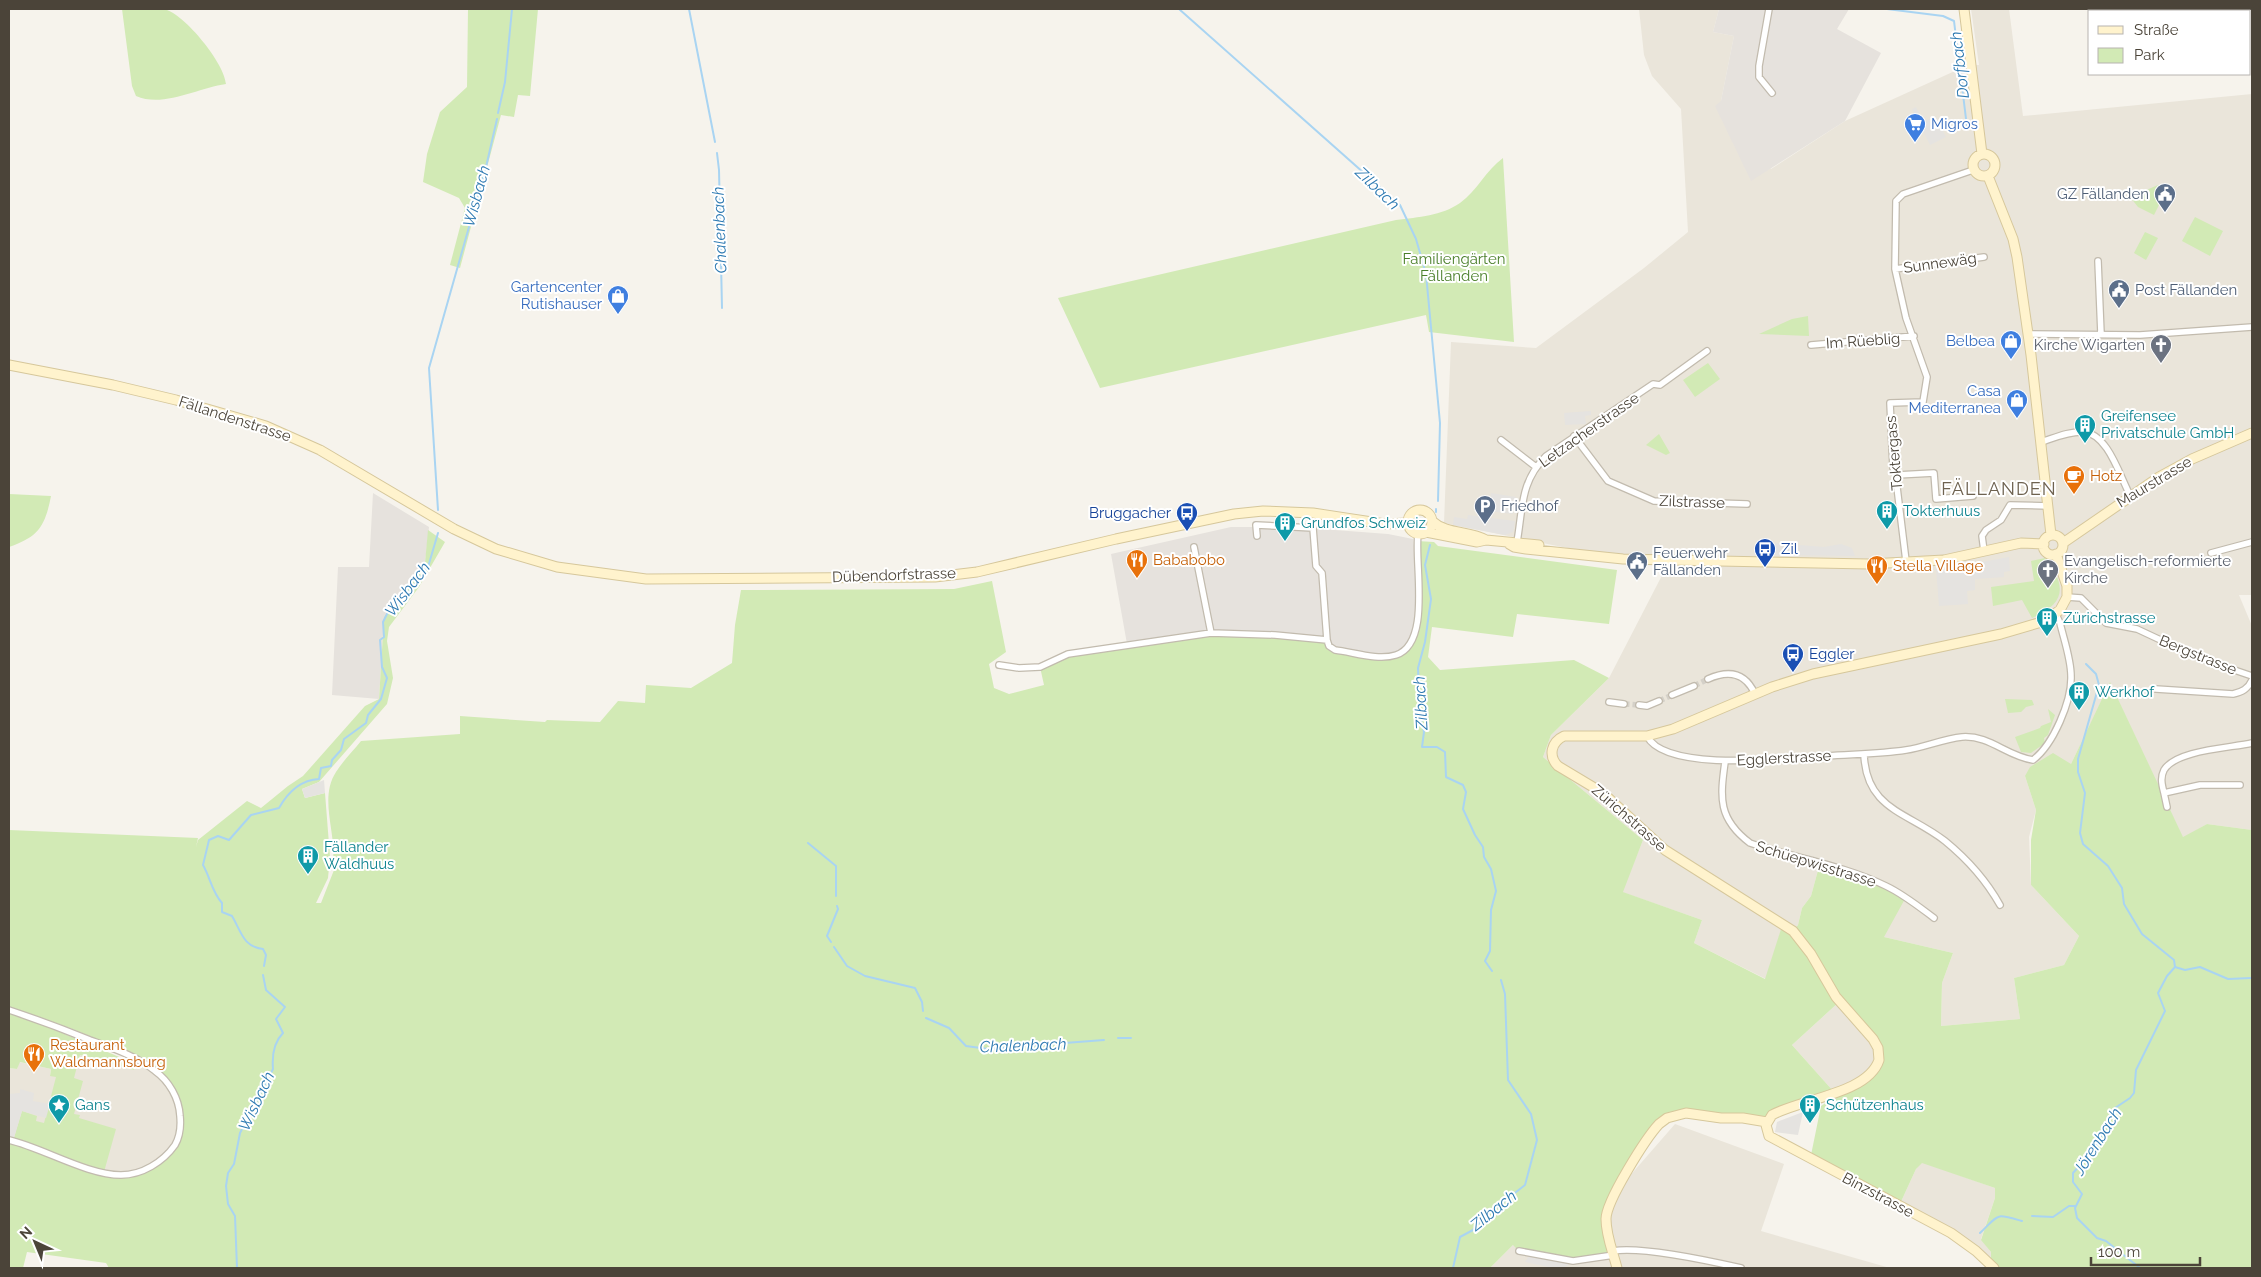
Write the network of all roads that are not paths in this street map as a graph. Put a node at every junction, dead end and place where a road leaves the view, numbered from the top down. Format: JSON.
{"nodes":[{"id":1,"x":1769,"y":9,"type":"edge"},
{"id":2,"x":1964,"y":9,"type":"edge"},
{"id":3,"x":1772,"y":93,"type":"dead end"},
{"id":4,"x":1982,"y":154,"type":"junction"},
{"id":5,"x":1974,"y":170,"type":"junction"},
{"id":6,"x":1988,"y":176,"type":"junction"},
{"id":7,"x":1984,"y":257,"type":"dead end"},
{"id":8,"x":2098,"y":261,"type":"dead end"},
{"id":9,"x":1896,"y":269,"type":"junction"},
{"id":10,"x":2252,"y":327,"type":"edge"},
{"id":11,"x":2027,"y":334,"type":"junction"},
{"id":12,"x":2100,"y":334,"type":"junction"},
{"id":13,"x":1914,"y":336,"type":"junction"},
{"id":14,"x":1811,"y":345,"type":"dead end"},
{"id":15,"x":1707,"y":351,"type":"dead end"},
{"id":16,"x":9,"y":365,"type":"edge"},
{"id":17,"x":2252,"y":433,"type":"edge"},
{"id":18,"x":1574,"y":436,"type":"junction"},
{"id":19,"x":1501,"y":440,"type":"dead end"},
{"id":20,"x":2041,"y":442,"type":"junction"},
{"id":21,"x":1536,"y":467,"type":"junction"},
{"id":22,"x":1897,"y":475,"type":"junction"},
{"id":23,"x":2130,"y":495,"type":"junction"},
{"id":24,"x":1972,"y":496,"type":"dead end"},
{"id":25,"x":1746,"y":504,"type":"dead end"},
{"id":26,"x":2049,"y":506,"type":"junction"},
{"id":27,"x":1432,"y":522,"type":"junction"},
{"id":28,"x":442,"y":523,"type":"joint"},
{"id":29,"x":1408,"y":523,"type":"junction"},
{"id":30,"x":1422,"y":533,"type":"junction"},
{"id":31,"x":2051,"y":535,"type":"junction"},
{"id":32,"x":1257,"y":536,"type":"dead end"},
{"id":33,"x":1486,"y":540,"type":"junction"},
{"id":34,"x":2252,"y":542,"type":"edge"},
{"id":35,"x":1513,"y":543,"type":"junction"},
{"id":36,"x":2063,"y":543,"type":"junction"},
{"id":37,"x":2044,"y":544,"type":"junction"},
{"id":38,"x":1194,"y":547,"type":"dead end"},
{"id":39,"x":1984,"y":551,"type":"junction"},
{"id":40,"x":2211,"y":553,"type":"dead end"},
{"id":41,"x":2056,"y":554,"type":"junction"},
{"id":42,"x":1906,"y":561,"type":"junction"},
{"id":43,"x":2067,"y":597,"type":"junction"},
{"id":44,"x":2056,"y":614,"type":"junction"},
{"id":45,"x":1211,"y":633,"type":"junction"},
{"id":46,"x":1327,"y":640,"type":"junction"},
{"id":47,"x":999,"y":665,"type":"dead end"},
{"id":48,"x":2252,"y":676,"type":"edge"},
{"id":49,"x":1708,"y":679,"type":"tunnel mouth"},
{"id":50,"x":2252,"y":680,"type":"edge"},
{"id":51,"x":1694,"y":686,"type":"tunnel mouth"},
{"id":52,"x":2156,"y":689,"type":"dead end"},
{"id":53,"x":1755,"y":694,"type":"junction"},
{"id":54,"x":1672,"y":695,"type":"tunnel mouth"},
{"id":55,"x":1659,"y":701,"type":"tunnel mouth"},
{"id":56,"x":1609,"y":702,"type":"dead end"},
{"id":57,"x":1624,"y":704,"type":"tunnel mouth"},
{"id":58,"x":1639,"y":705,"type":"tunnel mouth"},
{"id":59,"x":1647,"y":736,"type":"junction"},
{"id":60,"x":2252,"y":743,"type":"edge"},
{"id":61,"x":1864,"y":754,"type":"junction"},
{"id":62,"x":1725,"y":762,"type":"junction"},
{"id":63,"x":2240,"y":785,"type":"dead end"},
{"id":64,"x":2164,"y":793,"type":"junction"},
{"id":65,"x":2167,"y":807,"type":"dead end"},
{"id":66,"x":2000,"y":905,"type":"dead end"},
{"id":67,"x":1934,"y":918,"type":"dead end"},
{"id":68,"x":9,"y":1010,"type":"edge"},
{"id":69,"x":1767,"y":1122,"type":"junction"},
{"id":70,"x":9,"y":1140,"type":"edge"},
{"id":71,"x":1519,"y":1251,"type":"dead end"},
{"id":72,"x":1613,"y":1253,"type":"junction"},
{"id":73,"x":1617,"y":1268,"type":"edge"},
{"id":74,"x":1741,"y":1268,"type":"edge"},
{"id":75,"x":1994,"y":1268,"type":"edge"}],
"edges":[{"from":1,"to":3,"type":"street"},
{"from":2,"to":4,"type":"main road"},
{"from":4,"to":5,"type":"main road"},
{"from":4,"to":6,"type":"main road"},
{"from":5,"to":6,"type":"main road"},
{"from":5,"to":9,"type":"street"},
{"from":6,"to":11,"type":"main road"},
{"from":7,"to":9,"type":"street","name":"Sunnewäg"},
{"from":8,"to":12,"type":"street"},
{"from":9,"to":13,"type":"street"},
{"from":10,"to":12,"type":"street"},
{"from":11,"to":12,"type":"street"},
{"from":11,"to":20,"type":"main road"},
{"from":13,"to":14,"type":"street","name":"Im Rüeblig"},
{"from":13,"to":22,"type":"street","name":"Toktergass"},
{"from":15,"to":18,"type":"street","name":"Letzacherstrasse"},
{"from":16,"to":28,"type":"main road","name":"Fällandenstrasse"},
{"from":17,"to":23,"type":"main road","name":"Maurstrasse"},
{"from":18,"to":21,"type":"street","name":"Letzacherstrasse"},
{"from":18,"to":25,"type":"street","name":"Zilstrasse"},
{"from":19,"to":21,"type":"street"},
{"from":20,"to":23,"type":"street"},
{"from":20,"to":26,"type":"main road"},
{"from":21,"to":35,"type":"street","name":"Letzacherstrasse"},
{"from":22,"to":24,"type":"street"},
{"from":22,"to":42,"type":"street","name":"Toktergass"},
{"from":23,"to":36,"type":"main road","name":"Maurstrasse"},
{"from":26,"to":31,"type":"main road"},
{"from":26,"to":39,"type":"street"},
{"from":27,"to":29,"type":"main road"},
{"from":27,"to":30,"type":"main road"},
{"from":27,"to":33,"type":"main road"},
{"from":28,"to":29,"type":"main road","name":"Dübendorfstrasse"},
{"from":29,"to":30,"type":"main road"},
{"from":30,"to":33,"type":"main road"},
{"from":30,"to":46,"type":"street"},
{"from":31,"to":36,"type":"main road"},
{"from":31,"to":37,"type":"main road"},
{"from":32,"to":46,"type":"street"},
{"from":33,"to":35,"type":"main road"},
{"from":34,"to":40,"type":"street"},
{"from":35,"to":42,"type":"main road"},
{"from":36,"to":41,"type":"main road"},
{"from":37,"to":39,"type":"main road"},
{"from":37,"to":41,"type":"main road"},
{"from":38,"to":45,"type":"street"},
{"from":39,"to":42,"type":"main road"},
{"from":41,"to":43,"type":"main road"},
{"from":43,"to":44,"type":"main road"},
{"from":43,"to":48,"type":"street","name":"Bergstrasse"},
{"from":44,"to":53,"type":"main road","name":"Zürichstrasse"},
{"from":44,"to":61,"type":"street","name":"Egglerstrasse"},
{"from":45,"to":46,"type":"street"},
{"from":45,"to":47,"type":"street"},
{"from":49,"to":53,"type":"street"},
{"from":50,"to":52,"type":"street"},
{"from":51,"to":54,"type":"street"},
{"from":53,"to":59,"type":"main road","name":"Zürichstrasse"},
{"from":55,"to":58,"type":"street"},
{"from":56,"to":57,"type":"street"},
{"from":59,"to":62,"type":"street","name":"Egglerstrasse"},
{"from":59,"to":69,"type":"main road","name":"Zürichstrasse"},
{"from":60,"to":64,"type":"street"},
{"from":61,"to":62,"type":"street","name":"Egglerstrasse"},
{"from":61,"to":66,"type":"street"},
{"from":62,"to":67,"type":"street","name":"Schüepwisstrasse"},
{"from":63,"to":64,"type":"street"},
{"from":64,"to":65,"type":"street"},
{"from":68,"to":70,"type":"street"},
{"from":69,"to":72,"type":"main road"},
{"from":69,"to":75,"type":"main road","name":"Binzstrasse"},
{"from":71,"to":72,"type":"street"},
{"from":72,"to":73,"type":"main road"},
{"from":72,"to":74,"type":"street"}]}
